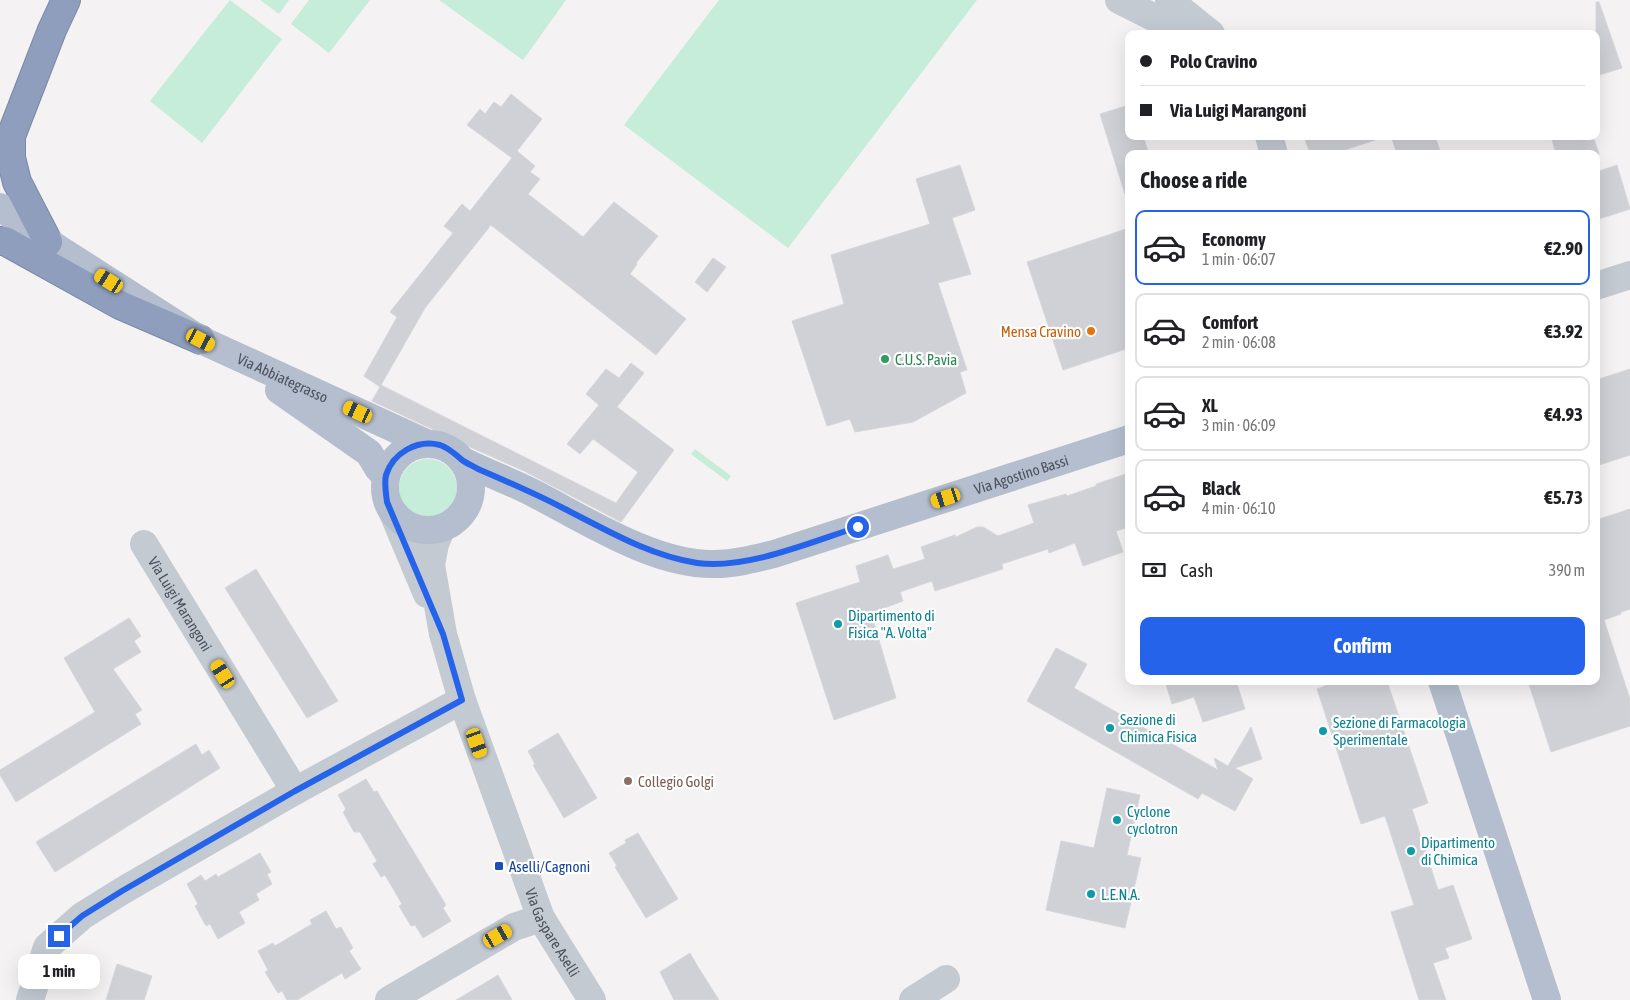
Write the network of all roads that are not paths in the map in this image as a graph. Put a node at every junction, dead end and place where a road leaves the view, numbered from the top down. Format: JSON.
{"nodes":[{"id":1,"x":66,"y":0,"type":"edge"},
{"id":2,"x":1119,"y":0,"type":"edge"},
{"id":3,"x":1169,"y":0,"type":"edge"},
{"id":4,"x":1176,"y":30,"type":"edge"},
{"id":5,"x":1206,"y":30,"type":"edge"},
{"id":6,"x":5,"y":143,"type":"edge"},
{"id":7,"x":0,"y":207,"type":"edge"},
{"id":8,"x":0,"y":241,"type":"edge"},
{"id":9,"x":48,"y":242,"type":"junction"},
{"id":10,"x":1630,"y":275,"type":"edge"},
{"id":11,"x":1600,"y":285,"type":"edge"},
{"id":12,"x":211,"y":344,"type":"junction"},
{"id":13,"x":1125,"y":440,"type":"edge"},
{"id":14,"x":426,"y":444,"type":"junction"},
{"id":15,"x":463,"y":461,"type":"junction"},
{"id":16,"x":386,"y":476,"type":"junction"},
{"id":17,"x":526,"y":490,"type":"junction"},
{"id":18,"x":471,"y":496,"type":"junction"},
{"id":19,"x":393,"y":513,"type":"junction"},
{"id":20,"x":441,"y":529,"type":"junction"},
{"id":21,"x":144,"y":544,"type":"dead end"},
{"id":22,"x":443,"y":634,"type":"junction"},
{"id":23,"x":1443,"y":685,"type":"edge"},
{"id":24,"x":462,"y":700,"type":"junction"},
{"id":25,"x":295,"y":791,"type":"junction"},
{"id":26,"x":541,"y":918,"type":"junction"},
{"id":27,"x":946,"y":978,"type":"dead end"},
{"id":28,"x":30,"y":1000,"type":"edge"},
{"id":29,"x":389,"y":1000,"type":"edge"},
{"id":30,"x":592,"y":1000,"type":"edge"},
{"id":31,"x":912,"y":1000,"type":"edge"},
{"id":32,"x":1547,"y":1000,"type":"edge"}],
"edges":[{"from":1,"to":6,"type":"highway"},
{"from":2,"to":4,"type":"street"},
{"from":3,"to":5,"type":"street"},
{"from":6,"to":9,"type":"highway"},
{"from":7,"to":9,"type":"main road","name":"Via Abbiategrasso"},
{"from":8,"to":12,"type":"highway"},
{"from":9,"to":12,"type":"main road","name":"Via Abbiategrasso"},
{"from":10,"to":11,"type":"street"},
{"from":12,"to":14,"type":"main road","name":"Via Abbiategrasso"},
{"from":12,"to":16,"type":"main road","name":"Via Abbiategrasso"},
{"from":13,"to":17,"type":"main road","name":"Via Agostino Bassi"},
{"from":14,"to":15,"type":"main road"},
{"from":14,"to":16,"type":"main road"},
{"from":15,"to":17,"type":"main road","name":"Via Agostino Bassi"},
{"from":15,"to":18,"type":"main road"},
{"from":16,"to":19,"type":"main road"},
{"from":17,"to":18,"type":"main road"},
{"from":18,"to":20,"type":"main road"},
{"from":19,"to":20,"type":"main road"},
{"from":19,"to":22,"type":"street","name":"Via Gaspare Aselli"},
{"from":20,"to":22,"type":"street","name":"Via Gaspare Aselli"},
{"from":21,"to":25,"type":"street","name":"Via Luigi Marangoni"},
{"from":22,"to":24,"type":"street","name":"Via Gaspare Aselli"},
{"from":23,"to":32,"type":"main road"},
{"from":24,"to":25,"type":"street"},
{"from":24,"to":26,"type":"street","name":"Via Gaspare Aselli"},
{"from":25,"to":28,"type":"street"},
{"from":26,"to":29,"type":"street"},
{"from":26,"to":30,"type":"street","name":"Via Gaspare Aselli"},
{"from":27,"to":31,"type":"street"}]}
